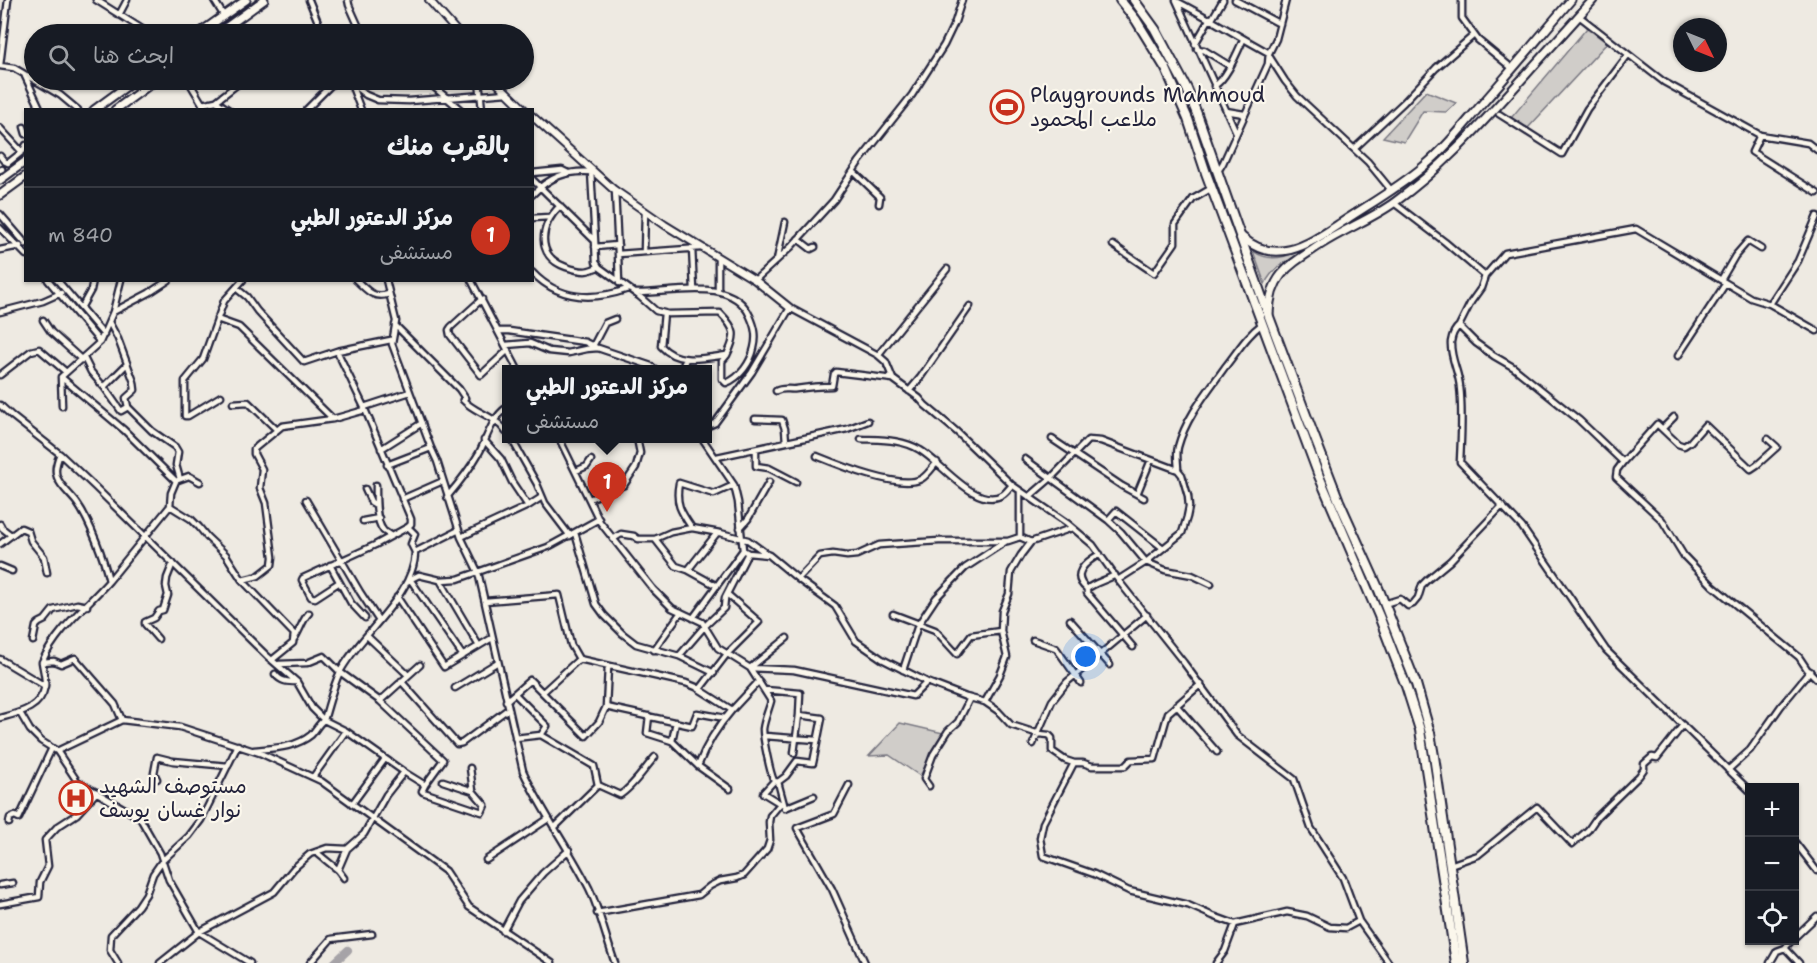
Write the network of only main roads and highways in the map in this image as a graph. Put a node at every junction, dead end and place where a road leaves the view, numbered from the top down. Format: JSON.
{"nodes":[{"id":1,"x":246,"y":0,"type":"edge"},
{"id":2,"x":264,"y":0,"type":"edge"},
{"id":3,"x":1120,"y":0,"type":"edge"},
{"id":4,"x":1134,"y":0,"type":"edge"},
{"id":5,"x":1593,"y":0,"type":"edge"},
{"id":6,"x":1566,"y":2,"type":"edge"},
{"id":7,"x":212,"y":24,"type":"edge"},
{"id":8,"x":231,"y":24,"type":"edge"},
{"id":9,"x":1525,"y":53,"type":"junction"},
{"id":10,"x":1536,"y":63,"type":"junction"},
{"id":11,"x":121,"y":90,"type":"edge"},
{"id":12,"x":143,"y":90,"type":"edge"},
{"id":13,"x":97,"y":108,"type":"edge"},
{"id":14,"x":119,"y":108,"type":"edge"},
{"id":15,"x":1197,"y":114,"type":"junction"},
{"id":16,"x":1188,"y":119,"type":"junction"},
{"id":17,"x":24,"y":162,"type":"edge"},
{"id":18,"x":24,"y":177,"type":"edge"},
{"id":19,"x":0,"y":180,"type":"edge"},
{"id":20,"x":0,"y":195,"type":"edge"},
{"id":21,"x":1241,"y":236,"type":"junction"},
{"id":22,"x":1324,"y":238,"type":"junction"},
{"id":23,"x":1269,"y":316,"type":"junction"},
{"id":24,"x":1306,"y":415,"type":"junction"},
{"id":25,"x":1297,"y":417,"type":"junction"},
{"id":26,"x":1378,"y":590,"type":"junction"},
{"id":27,"x":1369,"y":594,"type":"junction"},
{"id":28,"x":1409,"y":667,"type":"junction"},
{"id":29,"x":1399,"y":670,"type":"junction"},
{"id":30,"x":1448,"y":884,"type":"junction"},
{"id":31,"x":1456,"y":963,"type":"edge"},
{"id":32,"x":1464,"y":963,"type":"edge"}],
"edges":[{"from":1,"to":7,"type":"main road"},
{"from":2,"to":8,"type":"main road"},
{"from":3,"to":16,"type":"main road"},
{"from":4,"to":15,"type":"main road"},
{"from":5,"to":10,"type":"main road"},
{"from":6,"to":9,"type":"main road"},
{"from":9,"to":10,"type":"main road"},
{"from":9,"to":22,"type":"main road"},
{"from":10,"to":22,"type":"main road"},
{"from":11,"to":13,"type":"main road"},
{"from":12,"to":14,"type":"main road"},
{"from":15,"to":16,"type":"main road"},
{"from":15,"to":21,"type":"main road"},
{"from":16,"to":25,"type":"main road"},
{"from":17,"to":19,"type":"main road"},
{"from":18,"to":20,"type":"main road"},
{"from":21,"to":22,"type":"main road"},
{"from":21,"to":23,"type":"main road"},
{"from":22,"to":23,"type":"main road"},
{"from":23,"to":24,"type":"main road"},
{"from":24,"to":25,"type":"main road"},
{"from":24,"to":26,"type":"main road"},
{"from":25,"to":27,"type":"main road"},
{"from":26,"to":27,"type":"main road"},
{"from":26,"to":28,"type":"main road"},
{"from":27,"to":29,"type":"main road"},
{"from":28,"to":29,"type":"main road"},
{"from":28,"to":30,"type":"main road"},
{"from":29,"to":30,"type":"main road"},
{"from":30,"to":31,"type":"main road"},
{"from":30,"to":32,"type":"main road"}]}
